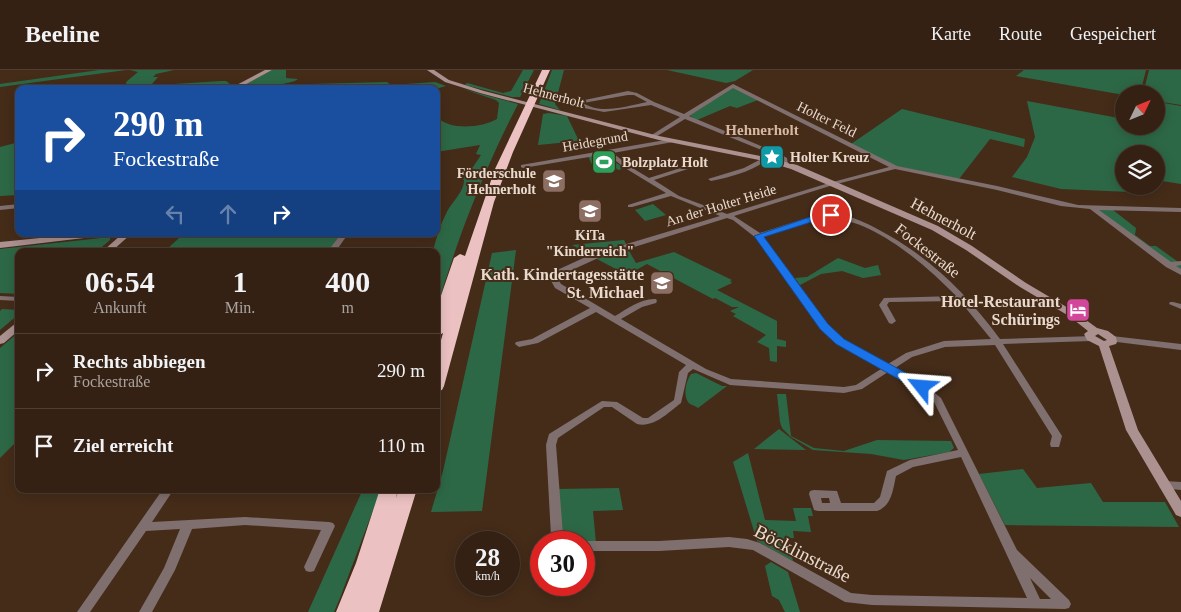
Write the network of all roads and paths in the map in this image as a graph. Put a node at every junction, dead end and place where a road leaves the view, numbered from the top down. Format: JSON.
{"nodes":[{"id":1,"x":263,"y":70,"type":"edge"},
{"id":2,"x":268,"y":70,"type":"edge"},
{"id":3,"x":430,"y":70,"type":"edge"},
{"id":4,"x":537,"y":70,"type":"edge"},
{"id":5,"x":546,"y":70,"type":"edge"},
{"id":6,"x":235,"y":85,"type":"edge"},
{"id":7,"x":240,"y":85,"type":"edge"},
{"id":8,"x":652,"y":103,"type":"junction"},
{"id":9,"x":685,"y":116,"type":"junction"},
{"id":10,"x":652,"y":137,"type":"junction"},
{"id":11,"x":672,"y":141,"type":"junction"},
{"id":12,"x":607,"y":151,"type":"junction"},
{"id":13,"x":765,"y":159,"type":"junction"},
{"id":14,"x":786,"y":164,"type":"junction"},
{"id":15,"x":523,"y":166,"type":"dead end"},
{"id":16,"x":692,"y":166,"type":"dead end"},
{"id":17,"x":894,"y":167,"type":"junction"},
{"id":18,"x":712,"y":179,"type":"dead end"},
{"id":19,"x":649,"y":180,"type":"junction"},
{"id":20,"x":831,"y":184,"type":"junction"},
{"id":21,"x":672,"y":194,"type":"junction"},
{"id":22,"x":15,"y":206,"type":"edge"},
{"id":23,"x":630,"y":206,"type":"dead end"},
{"id":24,"x":1091,"y":207,"type":"junction"},
{"id":25,"x":0,"y":208,"type":"edge"},
{"id":26,"x":1181,"y":210,"type":"edge"},
{"id":27,"x":727,"y":216,"type":"junction"},
{"id":28,"x":759,"y":236,"type":"junction"},
{"id":29,"x":38,"y":237,"type":"edge"},
{"id":30,"x":73,"y":237,"type":"edge"},
{"id":31,"x":123,"y":237,"type":"edge"},
{"id":32,"x":342,"y":237,"type":"edge"},
{"id":33,"x":0,"y":241,"type":"edge"},
{"id":34,"x":0,"y":245,"type":"edge"},
{"id":35,"x":111,"y":248,"type":"edge"},
{"id":36,"x":334,"y":248,"type":"edge"},
{"id":37,"x":1181,"y":263,"type":"edge"},
{"id":38,"x":1168,"y":265,"type":"junction"},
{"id":39,"x":1181,"y":274,"type":"edge"},
{"id":40,"x":0,"y":298,"type":"edge"},
{"id":41,"x":963,"y":298,"type":"junction"},
{"id":42,"x":15,"y":299,"type":"edge"},
{"id":43,"x":653,"y":301,"type":"dead end"},
{"id":44,"x":596,"y":308,"type":"junction"},
{"id":45,"x":615,"y":320,"type":"junction"},
{"id":46,"x":440,"y":321,"type":"edge"},
{"id":47,"x":892,"y":321,"type":"dead end"},
{"id":48,"x":15,"y":328,"type":"edge"},
{"id":49,"x":1092,"y":335,"type":"junction"},
{"id":50,"x":0,"y":341,"type":"edge"},
{"id":51,"x":1108,"y":341,"type":"junction"},
{"id":52,"x":999,"y":342,"type":"junction"},
{"id":53,"x":519,"y":344,"type":"dead end"},
{"id":54,"x":1181,"y":347,"type":"edge"},
{"id":55,"x":692,"y":365,"type":"junction"},
{"id":56,"x":887,"y":369,"type":"junction"},
{"id":57,"x":440,"y":371,"type":"edge"},
{"id":58,"x":1055,"y":444,"type":"dead end"},
{"id":59,"x":963,"y":453,"type":"junction"},
{"id":60,"x":1164,"y":485,"type":"junction"},
{"id":61,"x":1181,"y":486,"type":"edge"},
{"id":62,"x":166,"y":493,"type":"edge"},
{"id":63,"x":388,"y":493,"type":"edge"},
{"id":64,"x":407,"y":493,"type":"edge"},
{"id":65,"x":837,"y":507,"type":"dead end"},
{"id":66,"x":1181,"y":512,"type":"edge"},
{"id":67,"x":188,"y":524,"type":"junction"},
{"id":68,"x":142,"y":527,"type":"junction"},
{"id":69,"x":556,"y":531,"type":"edge"},
{"id":70,"x":595,"y":546,"type":"edge"},
{"id":71,"x":1013,"y":553,"type":"junction"},
{"id":72,"x":310,"y":566,"type":"dead end"},
{"id":73,"x":1036,"y":604,"type":"junction"},
{"id":74,"x":83,"y":612,"type":"edge"},
{"id":75,"x":145,"y":612,"type":"edge"},
{"id":76,"x":347,"y":612,"type":"edge"},
{"id":77,"x":368,"y":612,"type":"edge"}],
"edges":[{"from":1,"to":6,"type":"street"},
{"from":2,"to":7,"type":"street"},
{"from":3,"to":10,"type":"street","name":"Hehnerholt"},
{"from":4,"to":46,"type":"highway"},
{"from":5,"to":57,"type":"highway"},
{"from":8,"to":8,"type":"street"},
{"from":8,"to":9,"type":"street"},
{"from":9,"to":10,"type":"street"},
{"from":9,"to":14,"type":"street"},
{"from":9,"to":17,"type":"street","name":"Holter Feld"},
{"from":10,"to":11,"type":"street","name":"Hehnerholt"},
{"from":11,"to":12,"type":"street","name":"Heidegrund"},
{"from":11,"to":13,"type":"street","name":"Hehnerholt"},
{"from":12,"to":15,"type":"street","name":"Heidegrund"},
{"from":12,"to":19,"type":"street"},
{"from":13,"to":14,"type":"street","name":"Hehnerholt"},
{"from":13,"to":18,"type":"street"},
{"from":14,"to":20,"type":"street","name":"Hehnerholt"},
{"from":16,"to":19,"type":"street"},
{"from":17,"to":20,"type":"street","name":"An der Holter Heide"},
{"from":17,"to":24,"type":"street","name":"Holter Feld"},
{"from":19,"to":21,"type":"street"},
{"from":20,"to":27,"type":"street","name":"An der Holter Heide"},
{"from":20,"to":49,"type":"street","name":"Hehnerholt"},
{"from":21,"to":23,"type":"street"},
{"from":21,"to":27,"type":"street"},
{"from":22,"to":25,"type":"street"},
{"from":24,"to":26,"type":"street","name":"Holter Feld"},
{"from":24,"to":38,"type":"street"},
{"from":27,"to":28,"type":"street"},
{"from":27,"to":44,"type":"street","name":"An der Holter Heide"},
{"from":28,"to":41,"type":"street","name":"Fockestraße"},
{"from":28,"to":56,"type":"street"},
{"from":29,"to":33,"type":"street"},
{"from":30,"to":34,"type":"street"},
{"from":31,"to":35,"type":"street"},
{"from":32,"to":36,"type":"street"},
{"from":37,"to":38,"type":"street"},
{"from":38,"to":39,"type":"street"},
{"from":40,"to":42,"type":"street"},
{"from":41,"to":47,"type":"street","name":"Fockestraße"},
{"from":41,"to":52,"type":"street","name":"Fockestraße"},
{"from":43,"to":45,"type":"street"},
{"from":44,"to":45,"type":"street"},
{"from":44,"to":53,"type":"street"},
{"from":45,"to":55,"type":"street"},
{"from":48,"to":50,"type":"street"},
{"from":49,"to":51,"type":"street","name":"Hehnerholt"},
{"from":49,"to":52,"type":"street"},
{"from":51,"to":54,"type":"street"},
{"from":51,"to":60,"type":"street"},
{"from":52,"to":56,"type":"street"},
{"from":52,"to":58,"type":"street","name":"Fockestraße"},
{"from":55,"to":56,"type":"street"},
{"from":55,"to":69,"type":"street"},
{"from":56,"to":59,"type":"street"},
{"from":59,"to":65,"type":"street"},
{"from":59,"to":71,"type":"street"},
{"from":60,"to":61,"type":"street"},
{"from":60,"to":66,"type":"street"},
{"from":62,"to":68,"type":"street"},
{"from":63,"to":76,"type":"highway"},
{"from":64,"to":77,"type":"highway"},
{"from":67,"to":68,"type":"street"},
{"from":67,"to":72,"type":"street"},
{"from":67,"to":75,"type":"street"},
{"from":68,"to":74,"type":"street"},
{"from":70,"to":73,"type":"street","name":"Böcklinstraße"},
{"from":71,"to":73,"type":"street"},
{"from":71,"to":73,"type":"street","name":"Böcklinstraße"}]}
